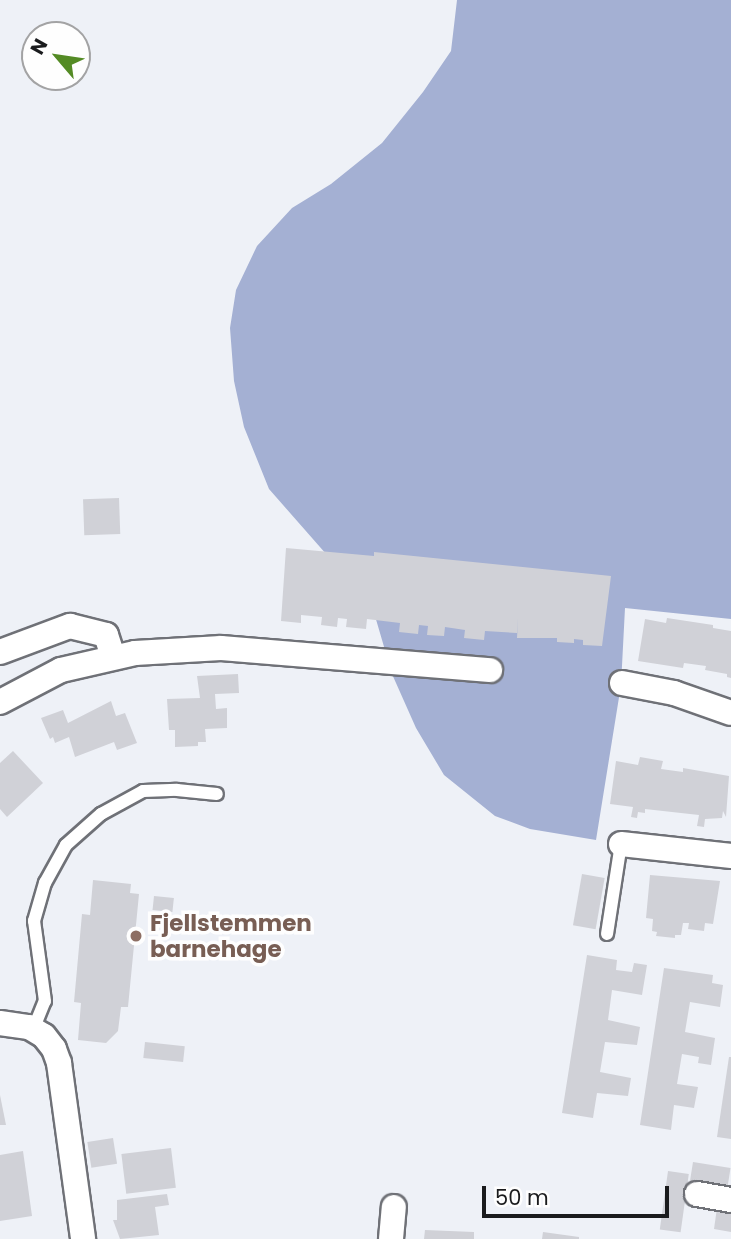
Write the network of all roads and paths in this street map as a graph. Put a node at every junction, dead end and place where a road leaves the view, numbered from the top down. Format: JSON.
{"nodes":[{"id":1,"x":0,"y":652,"type":"edge"},
{"id":2,"x":113,"y":656,"type":"junction"},
{"id":3,"x":489,"y":670,"type":"dead end"},
{"id":4,"x":622,"y":683,"type":"dead end"},
{"id":5,"x":0,"y":702,"type":"edge"},
{"id":6,"x":731,"y":713,"type":"edge"},
{"id":7,"x":217,"y":794,"type":"dead end"},
{"id":8,"x":621,"y":844,"type":"joint"},
{"id":9,"x":731,"y":856,"type":"edge"},
{"id":10,"x":607,"y":934,"type":"dead end"},
{"id":11,"x":0,"y":1023,"type":"edge"},
{"id":12,"x":33,"y":1030,"type":"junction"},
{"id":13,"x":696,"y":1194,"type":"dead end"},
{"id":14,"x":731,"y":1200,"type":"edge"},
{"id":15,"x":394,"y":1207,"type":"dead end"},
{"id":16,"x":83,"y":1239,"type":"edge"},
{"id":17,"x":391,"y":1239,"type":"edge"}],
"edges":[{"from":1,"to":2,"type":"street"},
{"from":2,"to":3,"type":"street"},
{"from":2,"to":5,"type":"street"},
{"from":4,"to":6,"type":"street"},
{"from":7,"to":12,"type":"lane"},
{"from":8,"to":9,"type":"street"},
{"from":8,"to":10,"type":"lane"},
{"from":11,"to":12,"type":"street"},
{"from":12,"to":16,"type":"street"},
{"from":13,"to":14,"type":"street"},
{"from":15,"to":17,"type":"street"}]}
